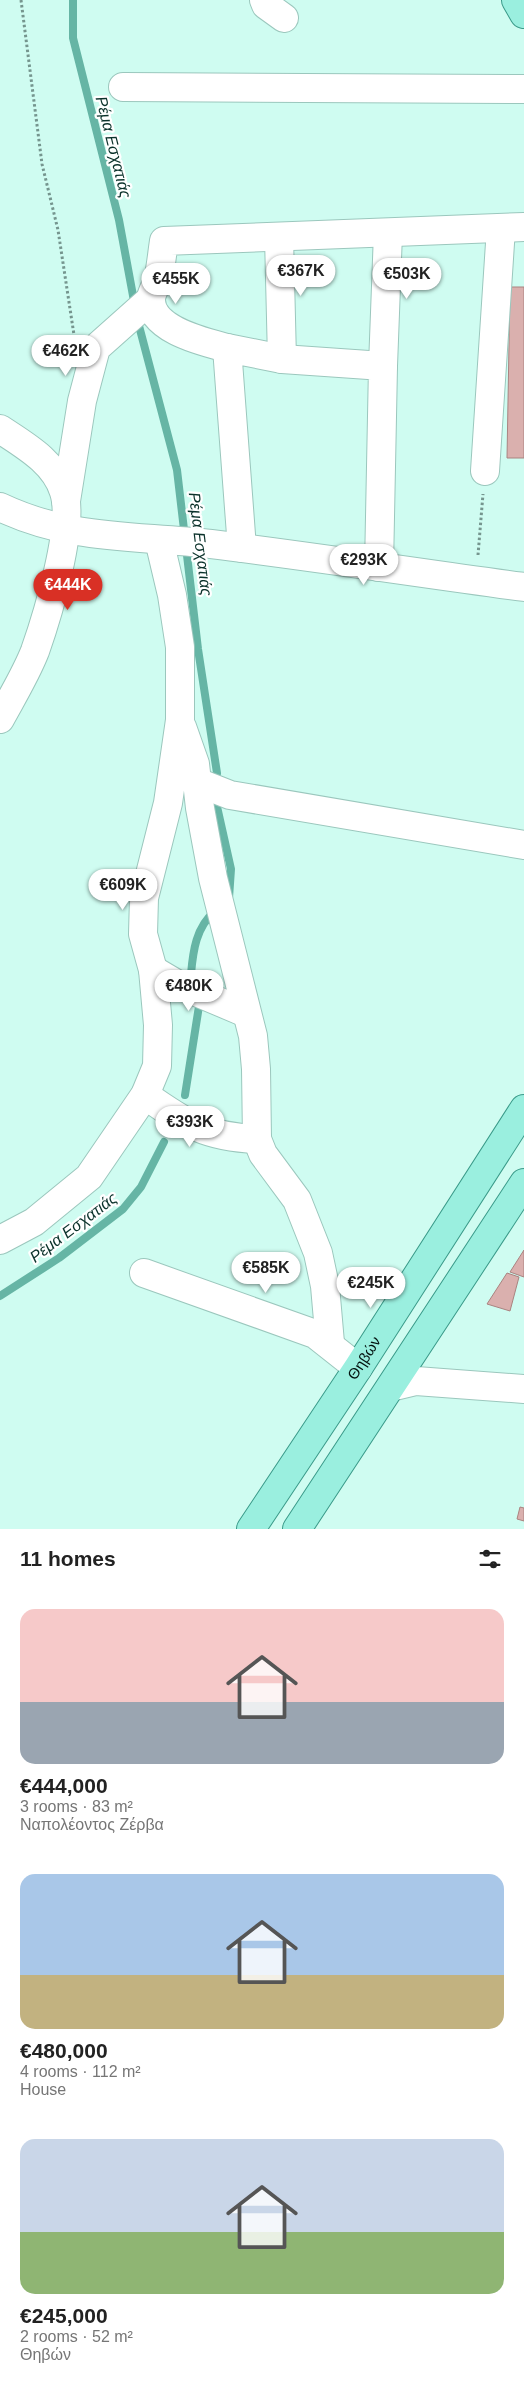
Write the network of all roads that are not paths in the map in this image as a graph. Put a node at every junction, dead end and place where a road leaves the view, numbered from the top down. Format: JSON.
{"nodes":[{"id":1,"x":516,"y":0,"type":"edge"},
{"id":2,"x":524,"y":14,"type":"edge"},
{"id":3,"x":123,"y":87,"type":"dead end"},
{"id":4,"x":524,"y":89,"type":"edge"},
{"id":5,"x":513,"y":228,"type":"edge"},
{"id":6,"x":388,"y":233,"type":"junction"},
{"id":7,"x":279,"y":237,"type":"junction"},
{"id":8,"x":151,"y":299,"type":"junction"},
{"id":9,"x":227,"y":348,"type":"junction"},
{"id":10,"x":282,"y":359,"type":"junction"},
{"id":11,"x":383,"y":366,"type":"junction"},
{"id":12,"x":0,"y":429,"type":"edge"},
{"id":13,"x":485,"y":471,"type":"road end"},
{"id":14,"x":65,"y":496,"type":"junction"},
{"id":15,"x":0,"y":507,"type":"edge"},
{"id":16,"x":66,"y":530,"type":"junction"},
{"id":17,"x":164,"y":541,"type":"junction"},
{"id":18,"x":242,"y":548,"type":"junction"},
{"id":19,"x":380,"y":567,"type":"junction"},
{"id":20,"x":524,"y":587,"type":"edge"},
{"id":21,"x":0,"y":719,"type":"edge"},
{"id":22,"x":180,"y":720,"type":"junction"},
{"id":23,"x":197,"y":782,"type":"junction"},
{"id":24,"x":524,"y":845,"type":"edge"},
{"id":25,"x":153,"y":970,"type":"junction"},
{"id":26,"x":246,"y":1013,"type":"junction"},
{"id":27,"x":145,"y":1095,"type":"junction"},
{"id":28,"x":524,"y":1109,"type":"edge"},
{"id":29,"x":257,"y":1139,"type":"junction"},
{"id":30,"x":524,"y":1184,"type":"edge"},
{"id":31,"x":0,"y":1240,"type":"edge"},
{"id":32,"x":144,"y":1273,"type":"dead end"},
{"id":33,"x":330,"y":1343,"type":"junction"},
{"id":34,"x":358,"y":1368,"type":"junction"},
{"id":35,"x":391,"y":1387,"type":"junction"},
{"id":36,"x":524,"y":1388,"type":"edge"},
{"id":37,"x":251,"y":1529,"type":"edge"},
{"id":38,"x":297,"y":1529,"type":"edge"}],
"edges":[{"from":1,"to":2,"type":"main road"},
{"from":3,"to":4,"type":"street"},
{"from":5,"to":6,"type":"street"},
{"from":5,"to":13,"type":"street"},
{"from":6,"to":7,"type":"street"},
{"from":6,"to":11,"type":"street"},
{"from":7,"to":8,"type":"street"},
{"from":7,"to":10,"type":"street"},
{"from":8,"to":9,"type":"street"},
{"from":8,"to":14,"type":"street"},
{"from":9,"to":10,"type":"street"},
{"from":9,"to":18,"type":"street"},
{"from":10,"to":11,"type":"street"},
{"from":11,"to":19,"type":"street"},
{"from":12,"to":14,"type":"street"},
{"from":14,"to":16,"type":"street"},
{"from":15,"to":16,"type":"street"},
{"from":16,"to":17,"type":"street"},
{"from":16,"to":21,"type":"street"},
{"from":17,"to":18,"type":"street"},
{"from":17,"to":22,"type":"street"},
{"from":18,"to":19,"type":"street"},
{"from":19,"to":20,"type":"street"},
{"from":22,"to":23,"type":"street"},
{"from":22,"to":25,"type":"street"},
{"from":23,"to":24,"type":"street"},
{"from":23,"to":26,"type":"street"},
{"from":25,"to":26,"type":"street"},
{"from":25,"to":27,"type":"street"},
{"from":26,"to":29,"type":"street"},
{"from":27,"to":29,"type":"street"},
{"from":27,"to":31,"type":"street"},
{"from":28,"to":34,"type":"main road","name":"Θηβών"},
{"from":29,"to":33,"type":"street"},
{"from":30,"to":35,"type":"main road"},
{"from":32,"to":33,"type":"street"},
{"from":33,"to":34,"type":"street"},
{"from":34,"to":37,"type":"main road","name":"Θηβών"},
{"from":35,"to":36,"type":"street"},
{"from":35,"to":38,"type":"main road"}]}
